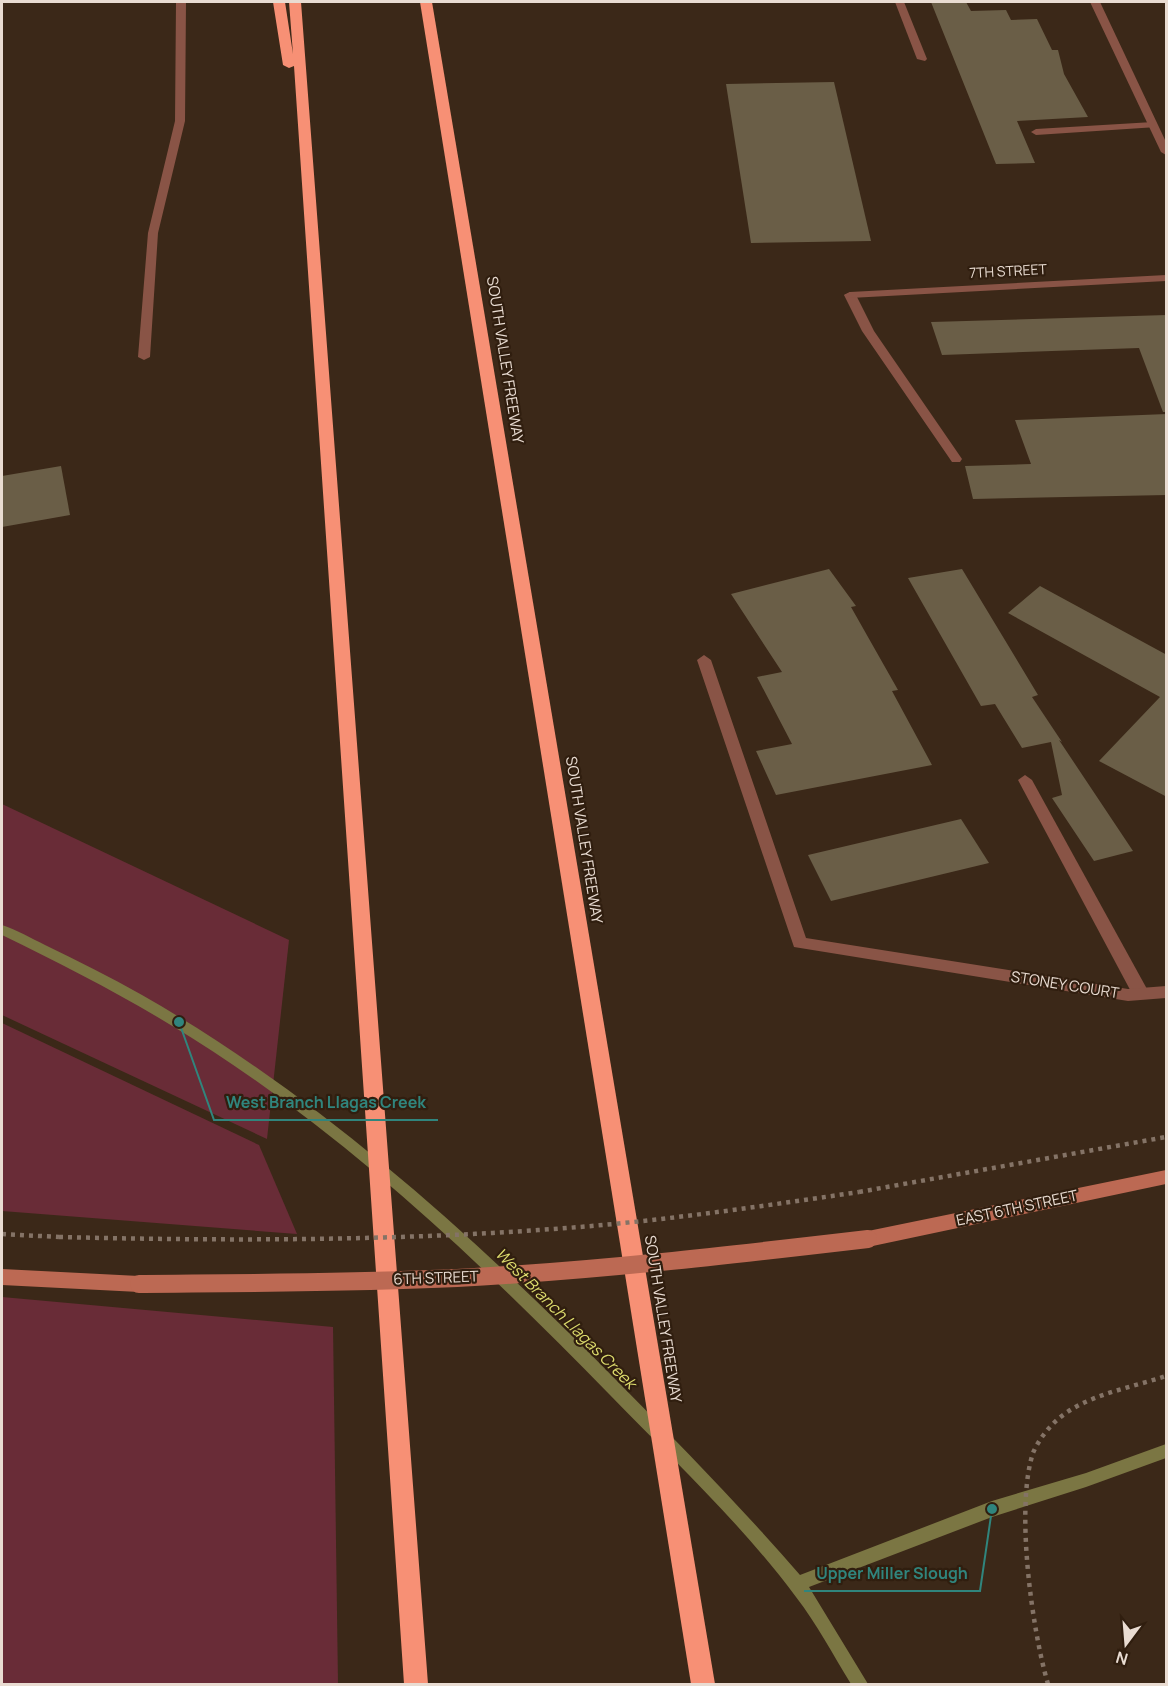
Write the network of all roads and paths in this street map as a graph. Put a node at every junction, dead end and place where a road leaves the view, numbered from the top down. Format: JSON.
{"nodes":[{"id":1,"x":181,"y":2,"type":"edge"},
{"id":2,"x":279,"y":2,"type":"edge"},
{"id":3,"x":295,"y":2,"type":"edge"},
{"id":4,"x":426,"y":2,"type":"edge"},
{"id":5,"x":899,"y":2,"type":"edge"},
{"id":6,"x":1095,"y":2,"type":"edge"},
{"id":7,"x":922,"y":59,"type":"dead end"},
{"id":8,"x":1154,"y":125,"type":"junction"},
{"id":9,"x":1036,"y":132,"type":"dead end"},
{"id":10,"x":1166,"y":149,"type":"edge"},
{"id":11,"x":309,"y":193,"type":"junction"},
{"id":12,"x":1167,"y":278,"type":"edge"},
{"id":13,"x":144,"y":357,"type":"dead end"},
{"id":14,"x":956,"y":459,"type":"dead end"},
{"id":15,"x":704,"y":660,"type":"dead end"},
{"id":16,"x":1025,"y":780,"type":"dead end"},
{"id":17,"x":1167,"y":992,"type":"edge"},
{"id":18,"x":1141,"y":994,"type":"junction"},
{"id":19,"x":1167,"y":1137,"type":"edge"},
{"id":20,"x":1167,"y":1177,"type":"edge"},
{"id":21,"x":2,"y":1234,"type":"edge"},
{"id":22,"x":868,"y":1239,"type":"joint"},
{"id":23,"x":2,"y":1277,"type":"edge"},
{"id":24,"x":1167,"y":1376,"type":"edge"},
{"id":25,"x":416,"y":1684,"type":"edge"},
{"id":26,"x":703,"y":1684,"type":"edge"},
{"id":27,"x":1048,"y":1684,"type":"edge"}],
"edges":[{"from":1,"to":13,"type":"street"},
{"from":2,"to":11,"type":"highway"},
{"from":3,"to":11,"type":"highway"},
{"from":4,"to":26,"type":"highway","name":"SOUTH VALLEY FREEWAY"},
{"from":5,"to":7,"type":"street"},
{"from":6,"to":8,"type":"street"},
{"from":8,"to":9,"type":"street"},
{"from":8,"to":10,"type":"street"},
{"from":11,"to":25,"type":"highway","bridge":true},
{"from":12,"to":14,"type":"street","name":"7TH STREET"},
{"from":15,"to":18,"type":"street","name":"STONEY COURT"},
{"from":16,"to":18,"type":"street"},
{"from":17,"to":18,"type":"street","name":"STONEY COURT"},
{"from":19,"to":21,"type":"path","bridge":true},
{"from":20,"to":22,"type":"street","name":"EAST 6TH STREET"},
{"from":22,"to":23,"type":"street","name":"6TH STREET","bridge":true},
{"from":24,"to":27,"type":"path"}]}
